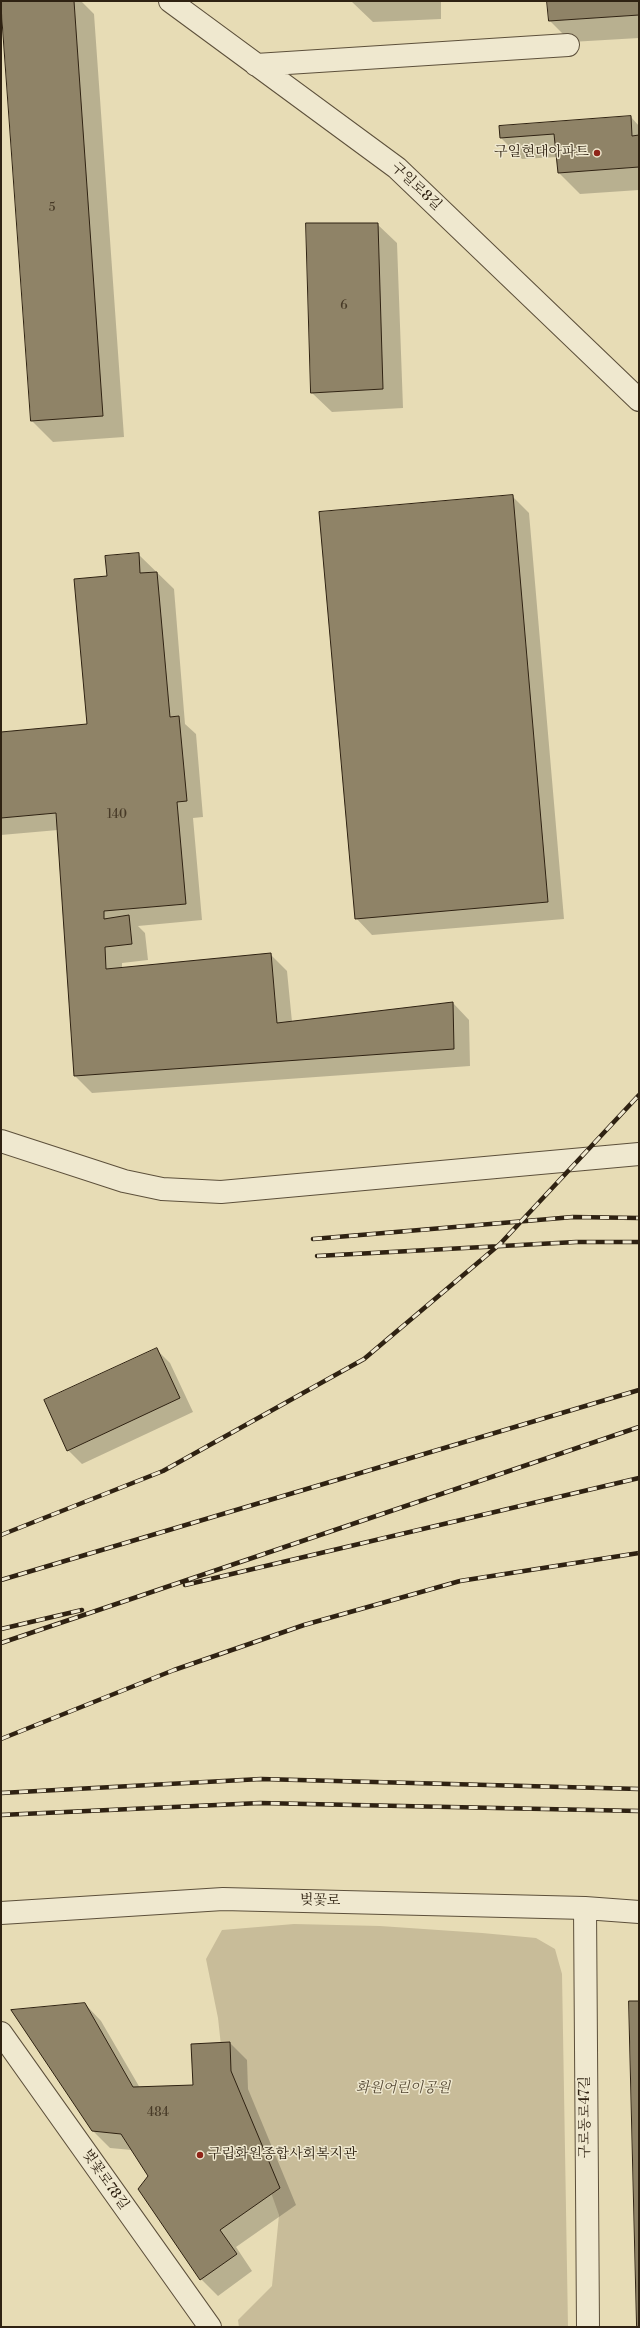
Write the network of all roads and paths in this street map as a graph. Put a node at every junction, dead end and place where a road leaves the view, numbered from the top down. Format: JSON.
{"nodes":[{"id":1,"x":170,"y":1,"type":"edge"},
{"id":2,"x":568,"y":45,"type":"dead end"},
{"id":3,"x":256,"y":64,"type":"junction"},
{"id":4,"x":639,"y":400,"type":"edge"},
{"id":5,"x":1,"y":1141,"type":"edge"},
{"id":6,"x":639,"y":1154,"type":"edge"},
{"id":7,"x":584,"y":1908,"type":"junction"},
{"id":8,"x":639,"y":1912,"type":"edge"},
{"id":9,"x":1,"y":1913,"type":"edge"},
{"id":10,"x":1,"y":2033,"type":"edge"},
{"id":11,"x":210,"y":2327,"type":"edge"},
{"id":12,"x":588,"y":2327,"type":"edge"}],
"edges":[{"from":1,"to":3,"type":"street","name":"구일로8길"},
{"from":2,"to":3,"type":"street"},
{"from":3,"to":4,"type":"street","name":"구일로8길"},
{"from":5,"to":6,"type":"street"},
{"from":7,"to":8,"type":"street","name":"벚꽃로"},
{"from":7,"to":9,"type":"street","name":"벚꽃로"},
{"from":7,"to":12,"type":"street","name":"구로동로47길"},
{"from":10,"to":11,"type":"street","name":"벚꽃로78길"}]}
